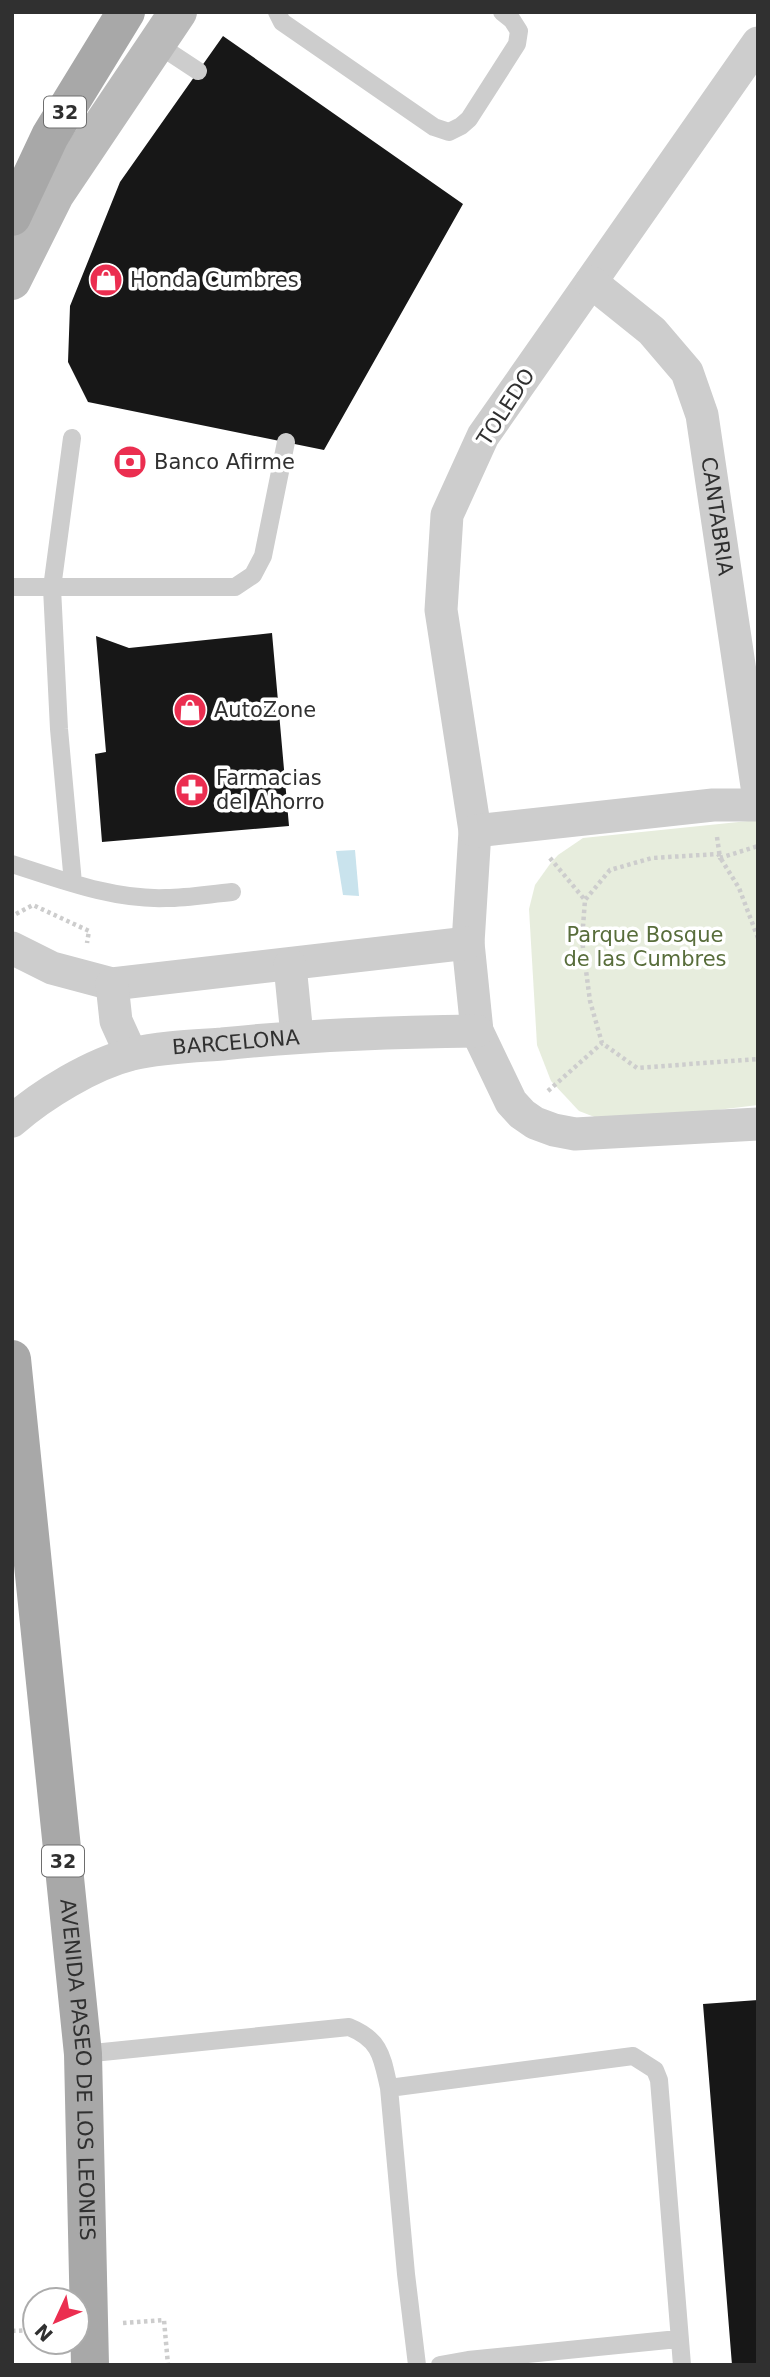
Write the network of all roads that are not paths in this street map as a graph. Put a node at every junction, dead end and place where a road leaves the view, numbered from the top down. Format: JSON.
{"nodes":[{"id":1,"x":125,"y":12,"type":"edge"},
{"id":2,"x":178,"y":12,"type":"edge"},
{"id":3,"x":277,"y":12,"type":"edge"},
{"id":4,"x":502,"y":12,"type":"edge"},
{"id":5,"x":758,"y":43,"type":"edge"},
{"id":6,"x":157,"y":44,"type":"junction"},
{"id":7,"x":198,"y":71,"type":"dead end"},
{"id":8,"x":12,"y":217,"type":"edge"},
{"id":9,"x":12,"y":281,"type":"edge"},
{"id":10,"x":592,"y":282,"type":"junction"},
{"id":11,"x":72,"y":438,"type":"dead end"},
{"id":12,"x":286,"y":442,"type":"dead end"},
{"id":13,"x":12,"y":587,"type":"edge"},
{"id":14,"x":52,"y":588,"type":"junction"},
{"id":15,"x":758,"y":793,"type":"edge"},
{"id":16,"x":758,"y":805,"type":"edge"},
{"id":17,"x":475,"y":831,"type":"junction"},
{"id":18,"x":12,"y":864,"type":"edge"},
{"id":19,"x":73,"y":883,"type":"junction"},
{"id":20,"x":232,"y":892,"type":"dead end"},
{"id":21,"x":468,"y":943,"type":"junction"},
{"id":22,"x":12,"y":948,"type":"edge"},
{"id":23,"x":290,"y":965,"type":"junction"},
{"id":24,"x":112,"y":984,"type":"junction"},
{"id":25,"x":477,"y":1031,"type":"junction"},
{"id":26,"x":297,"y":1036,"type":"junction"},
{"id":27,"x":131,"y":1054,"type":"junction"},
{"id":28,"x":12,"y":1121,"type":"edge"},
{"id":29,"x":758,"y":1124,"type":"edge"},
{"id":30,"x":12,"y":1359,"type":"edge"},
{"id":31,"x":83,"y":2054,"type":"junction"},
{"id":32,"x":389,"y":2088,"type":"junction"},
{"id":33,"x":678,"y":2339,"type":"junction"},
{"id":34,"x":468,"y":2362,"type":"edge"},
{"id":35,"x":90,"y":2365,"type":"edge"},
{"id":36,"x":417,"y":2365,"type":"edge"},
{"id":37,"x":440,"y":2365,"type":"edge"},
{"id":38,"x":682,"y":2365,"type":"edge"}],
"edges":[{"from":1,"to":8,"type":"main road","number":"32"},
{"from":2,"to":6,"type":"street"},
{"from":3,"to":4,"type":"lane"},
{"from":5,"to":10,"type":"street","name":"TOLEDO"},
{"from":6,"to":7,"type":"lane"},
{"from":6,"to":9,"type":"street"},
{"from":10,"to":15,"type":"street","name":"CANTABRIA"},
{"from":10,"to":17,"type":"street","name":"TOLEDO"},
{"from":11,"to":14,"type":"lane"},
{"from":12,"to":14,"type":"lane"},
{"from":13,"to":14,"type":"lane"},
{"from":14,"to":19,"type":"lane"},
{"from":16,"to":17,"type":"street"},
{"from":17,"to":21,"type":"street"},
{"from":18,"to":19,"type":"lane"},
{"from":19,"to":20,"type":"lane"},
{"from":21,"to":23,"type":"street"},
{"from":21,"to":25,"type":"street"},
{"from":22,"to":24,"type":"street"},
{"from":23,"to":24,"type":"street"},
{"from":23,"to":26,"type":"street"},
{"from":24,"to":27,"type":"street"},
{"from":25,"to":26,"type":"street","name":"BARCELONA"},
{"from":25,"to":29,"type":"street"},
{"from":26,"to":27,"type":"street","name":"BARCELONA"},
{"from":27,"to":28,"type":"street","name":"BARCELONA"},
{"from":30,"to":31,"type":"main road","name":"AVENIDA PASEO DE LOS LEONES","number":"32"},
{"from":31,"to":32,"type":"lane"},
{"from":31,"to":35,"type":"main road","name":"AVENIDA PASEO DE LOS LEONES","number":"32"},
{"from":32,"to":33,"type":"lane"},
{"from":32,"to":36,"type":"lane"},
{"from":33,"to":34,"type":"lane"},
{"from":33,"to":38,"type":"lane"},
{"from":34,"to":37,"type":"lane"}]}
